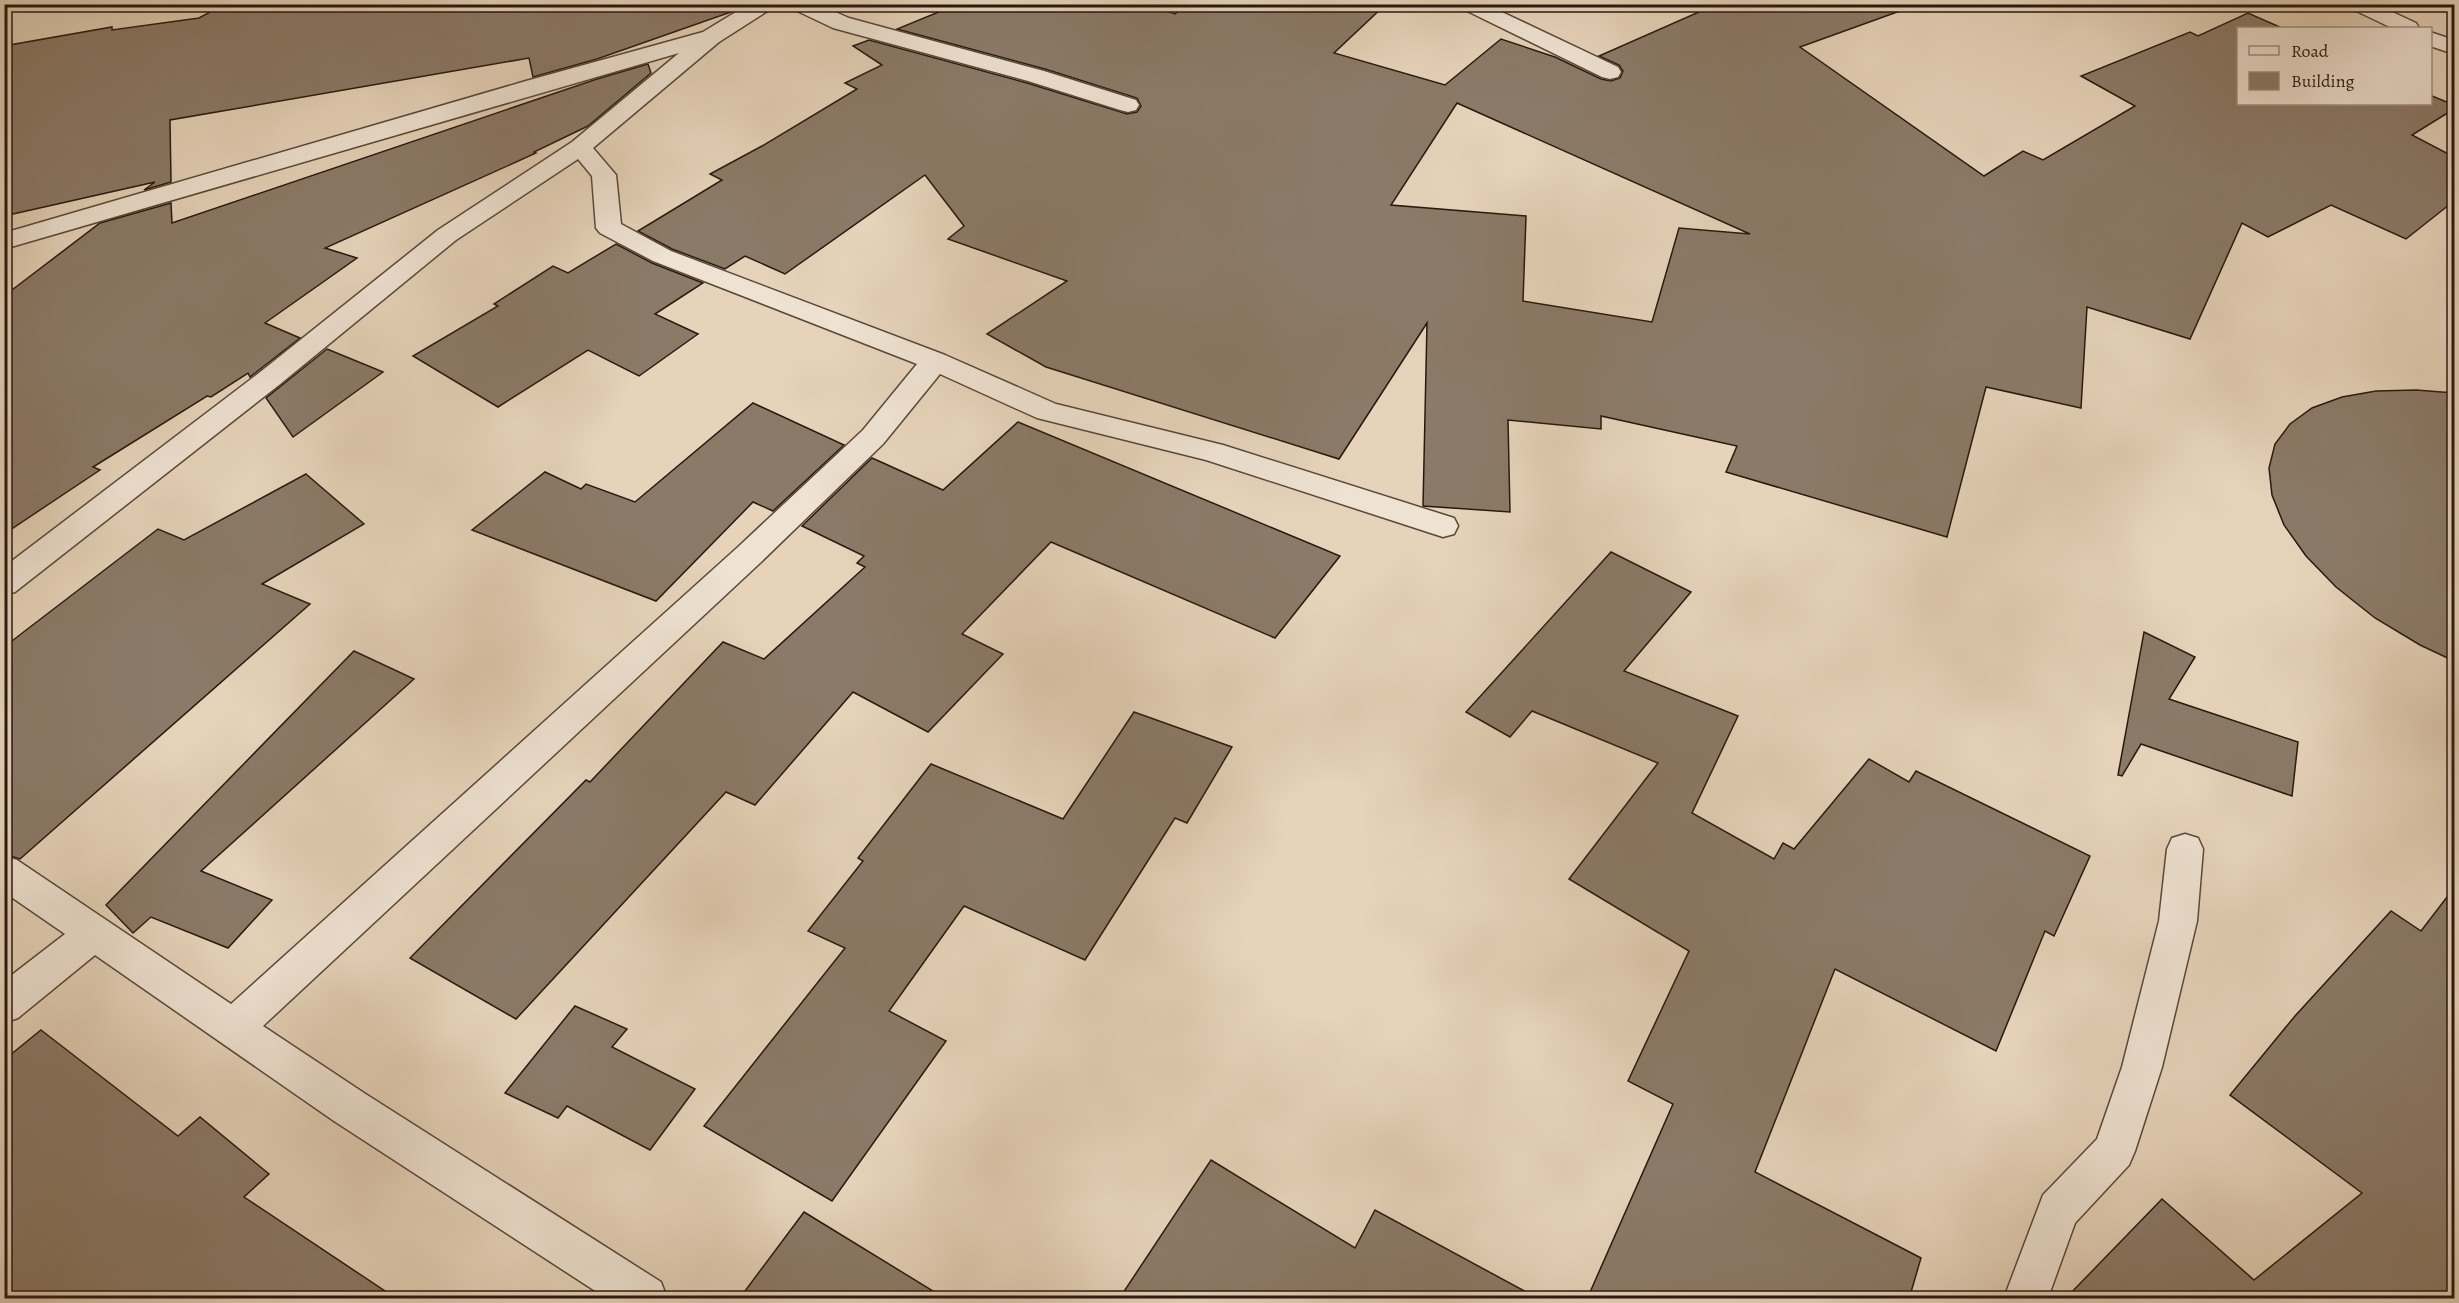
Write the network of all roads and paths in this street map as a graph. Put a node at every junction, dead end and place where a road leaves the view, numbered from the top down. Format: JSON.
{"nodes":[{"id":1,"x":765,"y":4,"type":"edge"},
{"id":2,"x":798,"y":4,"type":"edge"},
{"id":3,"x":1468,"y":4,"type":"edge"},
{"id":4,"x":2357,"y":4,"type":"edge"},
{"id":5,"x":2406,"y":27,"type":"edge"},
{"id":6,"x":711,"y":38,"type":"junction"},
{"id":7,"x":2432,"y":39,"type":"edge"},
{"id":8,"x":2454,"y":48,"type":"edge"},
{"id":9,"x":1610,"y":72,"type":"dead end"},
{"id":10,"x":1128,"y":105,"type":"dead end"},
{"id":11,"x":580,"y":147,"type":"junction"},
{"id":12,"x":4,"y":241,"type":"edge"},
{"id":13,"x":935,"y":361,"type":"junction"},
{"id":14,"x":1443,"y":526,"type":"dead end"},
{"id":15,"x":4,"y":584,"type":"edge"},
{"id":16,"x":2185,"y":849,"type":"dead end"},
{"id":17,"x":4,"y":871,"type":"edge"},
{"id":18,"x":94,"y":933,"type":"junction"},
{"id":19,"x":4,"y":1005,"type":"edge"},
{"id":20,"x":233,"y":1028,"type":"junction"},
{"id":21,"x":638,"y":1297,"type":"edge"},
{"id":22,"x":2026,"y":1299,"type":"edge"}],
"edges":[{"from":1,"to":6,"type":"street"},
{"from":2,"to":10,"type":"street"},
{"from":3,"to":9,"type":"street"},
{"from":4,"to":5,"type":"street"},
{"from":6,"to":11,"type":"street"},
{"from":6,"to":12,"type":"street"},
{"from":7,"to":8,"type":"street"},
{"from":11,"to":13,"type":"street"},
{"from":11,"to":15,"type":"street"},
{"from":13,"to":14,"type":"street"},
{"from":13,"to":20,"type":"street"},
{"from":16,"to":22,"type":"street"},
{"from":17,"to":18,"type":"street"},
{"from":18,"to":19,"type":"street"},
{"from":18,"to":20,"type":"street"},
{"from":20,"to":21,"type":"street"}]}
